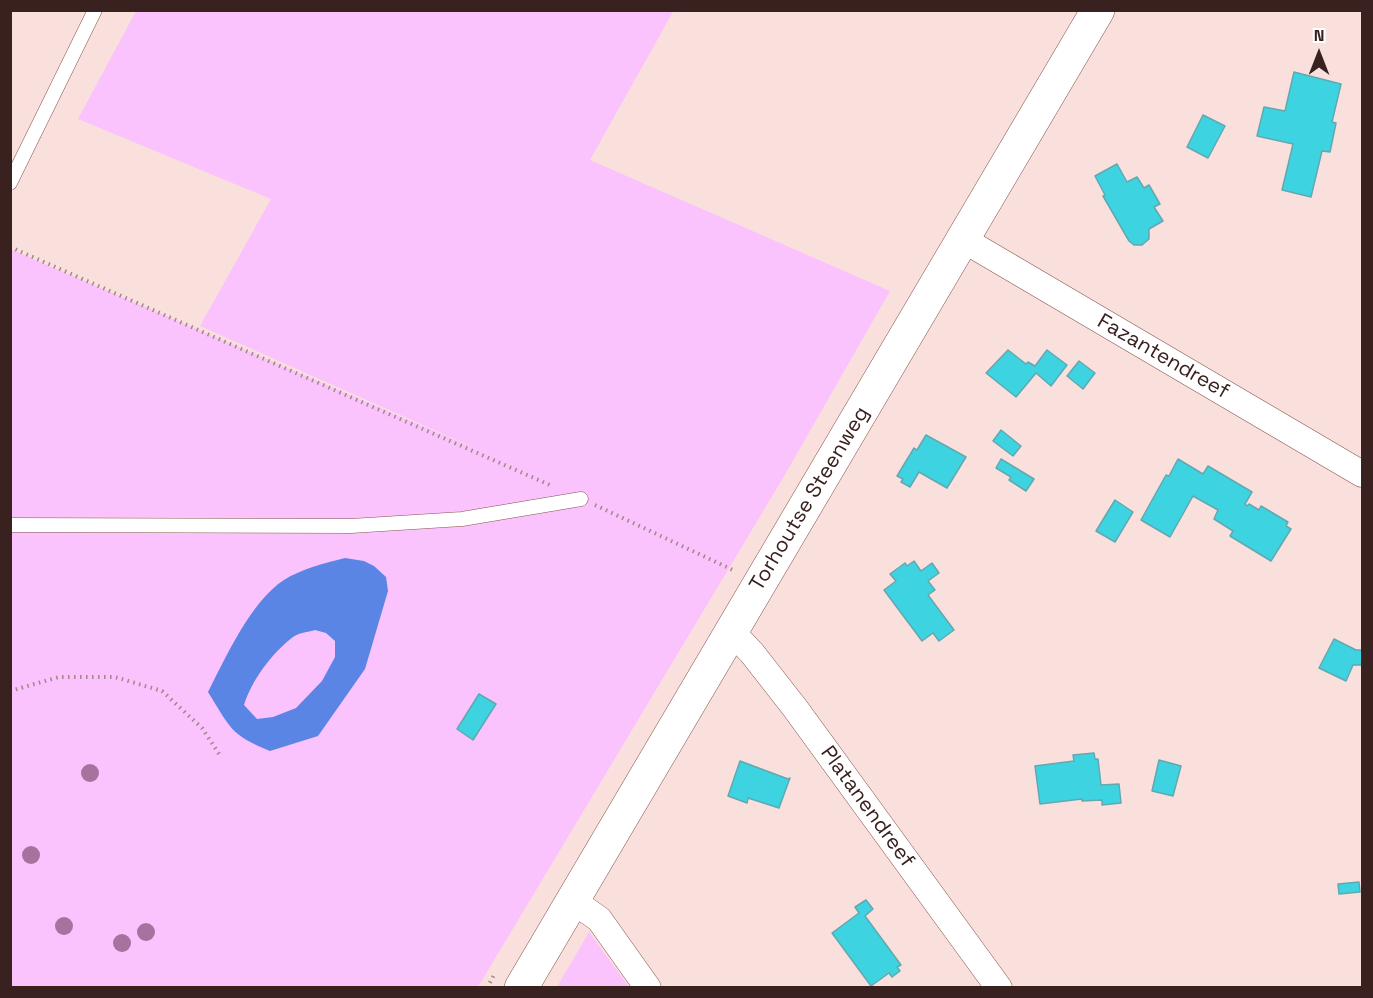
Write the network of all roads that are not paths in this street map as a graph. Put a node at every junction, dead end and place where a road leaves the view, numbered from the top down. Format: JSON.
{"nodes":[{"id":1,"x":95,"y":10,"type":"edge"},
{"id":2,"x":1098,"y":10,"type":"edge"},
{"id":3,"x":10,"y":183,"type":"edge"},
{"id":4,"x":964,"y":240,"type":"junction"},
{"id":5,"x":1362,"y":474,"type":"edge"},
{"id":6,"x":581,"y":499,"type":"road end"},
{"id":7,"x":10,"y":525,"type":"edge"},
{"id":8,"x":731,"y":631,"type":"junction"},
{"id":9,"x":573,"y":900,"type":"junction"},
{"id":10,"x":521,"y":987,"type":"edge"},
{"id":11,"x":648,"y":987,"type":"edge"},
{"id":12,"x":999,"y":987,"type":"edge"}],
"edges":[{"from":1,"to":3,"type":"lane"},
{"from":2,"to":4,"type":"main road","name":"Torhoutse Steenweg"},
{"from":4,"to":5,"type":"street","name":"Fazantendreef"},
{"from":4,"to":8,"type":"main road","name":"Torhoutse Steenweg"},
{"from":6,"to":7,"type":"lane"},
{"from":8,"to":9,"type":"main road","name":"Torhoutse Steenweg"},
{"from":8,"to":12,"type":"street","name":"Platanendreef"},
{"from":9,"to":10,"type":"main road","name":"Torhoutse Steenweg"},
{"from":9,"to":11,"type":"street"}]}
